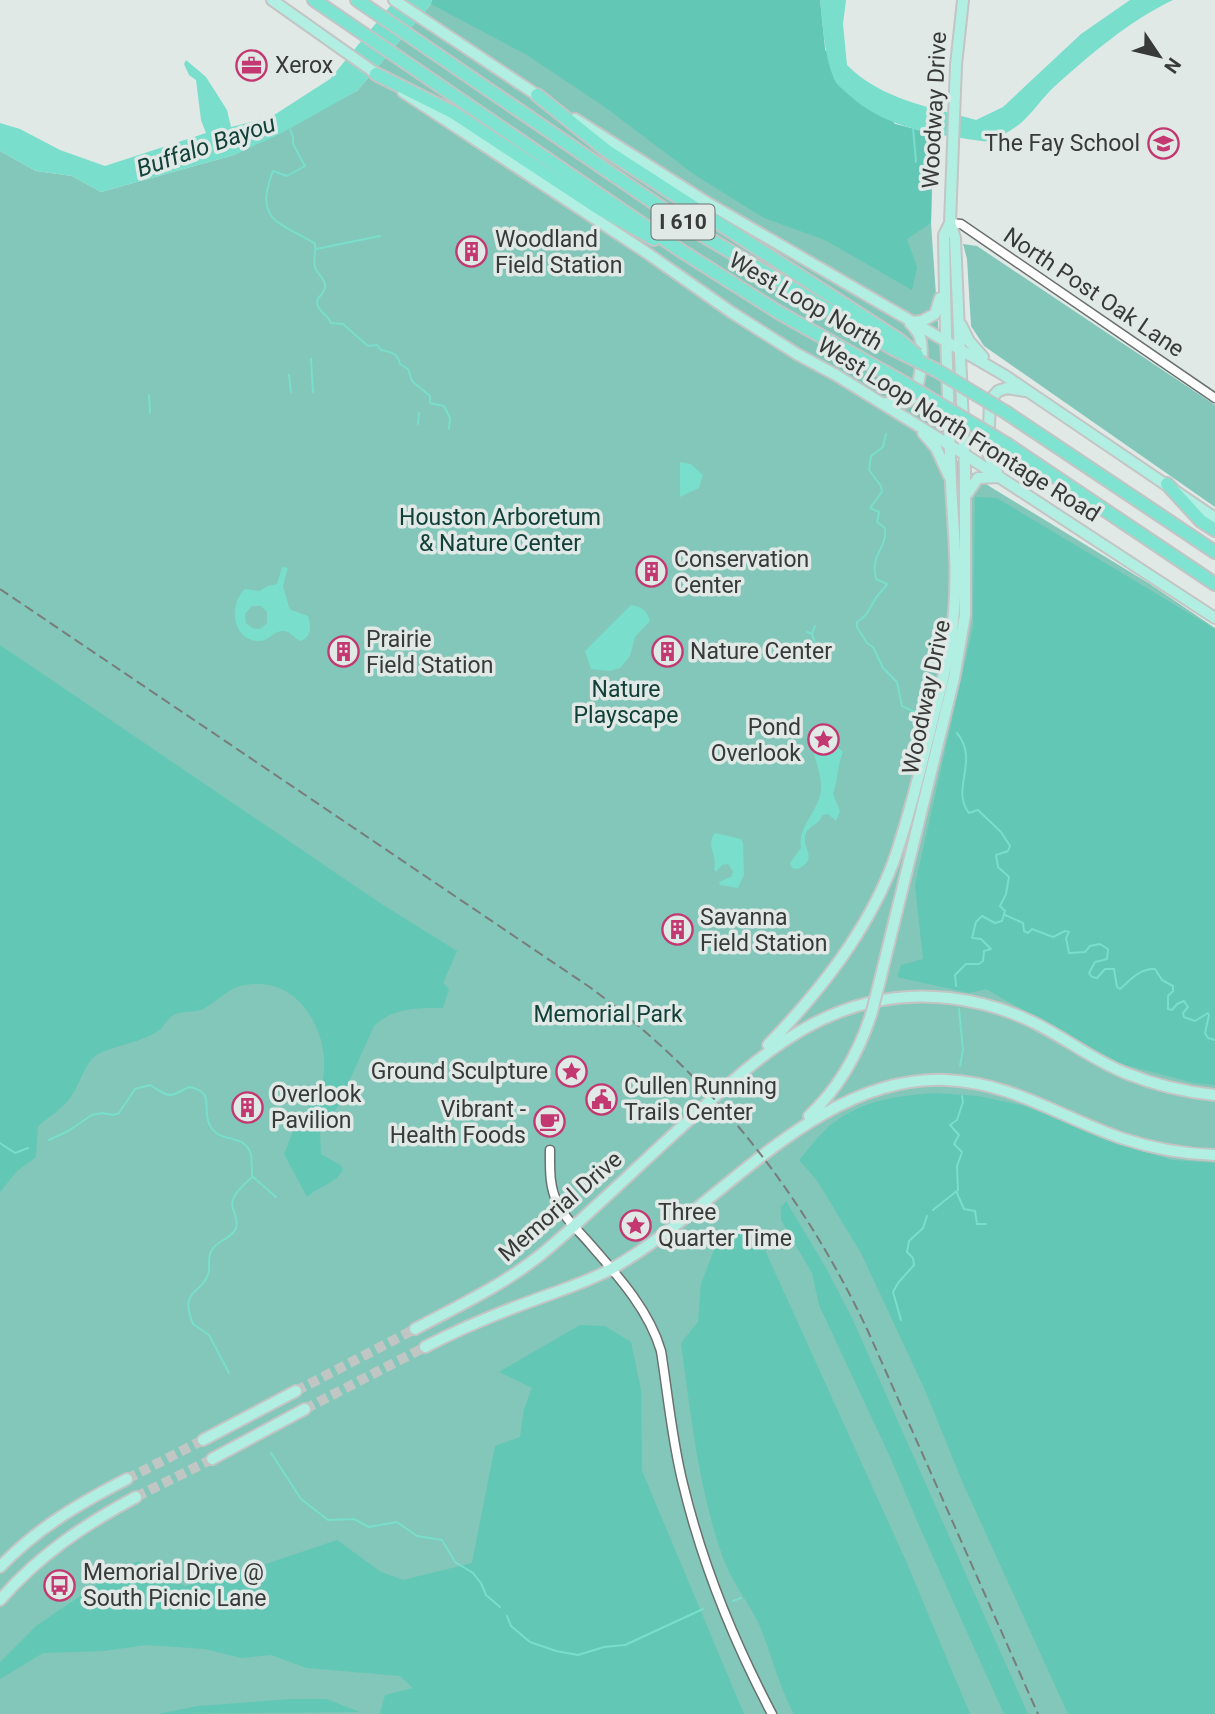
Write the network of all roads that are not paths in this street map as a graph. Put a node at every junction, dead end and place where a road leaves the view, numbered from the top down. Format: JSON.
{"nodes":[{"id":1,"x":272,"y":0,"type":"edge"},
{"id":2,"x":314,"y":0,"type":"edge"},
{"id":3,"x":394,"y":0,"type":"edge"},
{"id":4,"x":963,"y":0,"type":"edge"},
{"id":5,"x":358,"y":1,"type":"edge"},
{"id":6,"x":376,"y":74,"type":"joint"},
{"id":7,"x":537,"y":95,"type":"junction"},
{"id":8,"x":452,"y":119,"type":"junction"},
{"id":9,"x":950,"y":223,"type":"junction"},
{"id":10,"x":683,"y":253,"type":"junction"},
{"id":11,"x":944,"y":275,"type":"junction"},
{"id":12,"x":902,"y":316,"type":"junction"},
{"id":13,"x":958,"y":319,"type":"junction"},
{"id":14,"x":913,"y":322,"type":"junction"},
{"id":15,"x":945,"y":340,"type":"junction"},
{"id":16,"x":896,"y":344,"type":"junction"},
{"id":17,"x":959,"y":348,"type":"junction"},
{"id":18,"x":1004,"y":375,"type":"junction"},
{"id":19,"x":1031,"y":392,"type":"junction"},
{"id":20,"x":1215,"y":398,"type":"edge"},
{"id":21,"x":882,"y":403,"type":"junction"},
{"id":22,"x":914,"y":423,"type":"junction"},
{"id":23,"x":951,"y":446,"type":"junction"},
{"id":24,"x":964,"y":454,"type":"junction"},
{"id":25,"x":999,"y":477,"type":"junction"},
{"id":26,"x":951,"y":483,"type":"junction"},
{"id":27,"x":1167,"y":484,"type":"junction"},
{"id":28,"x":966,"y":497,"type":"junction"},
{"id":29,"x":1215,"y":517,"type":"edge"},
{"id":30,"x":1215,"y":530,"type":"edge"},
{"id":31,"x":1215,"y":552,"type":"edge"},
{"id":32,"x":1215,"y":584,"type":"edge"},
{"id":33,"x":1215,"y":618,"type":"edge"},
{"id":34,"x":927,"y":768,"type":"junction"},
{"id":35,"x":738,"y":1074,"type":"junction"},
{"id":36,"x":1215,"y":1095,"type":"edge"},
{"id":37,"x":780,"y":1142,"type":"junction"},
{"id":38,"x":550,"y":1150,"type":"dead end"},
{"id":39,"x":1215,"y":1154,"type":"edge"},
{"id":40,"x":574,"y":1226,"type":"junction"},
{"id":41,"x":612,"y":1269,"type":"junction"},
{"id":42,"x":415,"y":1329,"type":"tunnel mouth"},
{"id":43,"x":425,"y":1347,"type":"tunnel mouth"},
{"id":44,"x":296,"y":1391,"type":"tunnel mouth"},
{"id":45,"x":305,"y":1409,"type":"tunnel mouth"},
{"id":46,"x":203,"y":1440,"type":"tunnel mouth"},
{"id":47,"x":212,"y":1459,"type":"tunnel mouth"},
{"id":48,"x":127,"y":1479,"type":"tunnel mouth"},
{"id":49,"x":136,"y":1497,"type":"tunnel mouth"},
{"id":50,"x":0,"y":1567,"type":"edge"},
{"id":51,"x":0,"y":1600,"type":"edge"},
{"id":52,"x":772,"y":1714,"type":"edge"}],
"edges":[{"from":1,"to":6,"type":"main road"},
{"from":2,"to":10,"type":"highway","name":"West Loop North","number":"I 610"},
{"from":3,"to":7,"type":"main road"},
{"from":4,"to":9,"type":"main road","name":"Woodway Drive"},
{"from":5,"to":16,"type":"highway","name":"West Loop North","number":"I 610"},
{"from":6,"to":8,"type":"highway"},
{"from":7,"to":12,"type":"main road"},
{"from":7,"to":16,"type":"highway"},
{"from":8,"to":10,"type":"highway"},
{"from":8,"to":21,"type":"main road","name":"West Loop North Frontage Road"},
{"from":9,"to":11,"type":"main road","name":"Woodway Drive"},
{"from":9,"to":13,"type":"main road","name":"Woodway Drive"},
{"from":9,"to":20,"type":"street","name":"North Post Oak Lane"},
{"from":10,"to":32,"type":"highway","name":"West Loop North","number":"I 610","bridge":true},
{"from":11,"to":14,"type":"main road"},
{"from":11,"to":15,"type":"main road","name":"Woodway Drive"},
{"from":12,"to":14,"type":"main road"},
{"from":12,"to":21,"type":"main road"},
{"from":13,"to":17,"type":"main road","name":"Woodway Drive"},
{"from":13,"to":18,"type":"main road"},
{"from":14,"to":15,"type":"main road"},
{"from":15,"to":17,"type":"main road"},
{"from":15,"to":23,"type":"main road","name":"Woodway Drive"},
{"from":16,"to":31,"type":"highway","bridge":true},
{"from":17,"to":18,"type":"main road"},
{"from":17,"to":24,"type":"main road","name":"Woodway Drive"},
{"from":18,"to":19,"type":"main road"},
{"from":19,"to":25,"type":"main road"},
{"from":19,"to":27,"type":"main road"},
{"from":21,"to":22,"type":"main road","name":"West Loop North Frontage Road"},
{"from":22,"to":23,"type":"main road","name":"West Loop North Frontage Road"},
{"from":22,"to":26,"type":"main road"},
{"from":23,"to":24,"type":"main road","name":"West Loop North Frontage Road"},
{"from":23,"to":26,"type":"main road","name":"Woodway Drive"},
{"from":24,"to":25,"type":"main road","name":"West Loop North Frontage Road"},
{"from":24,"to":28,"type":"main road","name":"Woodway Drive"},
{"from":25,"to":28,"type":"main road"},
{"from":25,"to":33,"type":"main road","name":"West Loop North Frontage Road"},
{"from":26,"to":34,"type":"main road","name":"Woodway Drive"},
{"from":27,"to":29,"type":"main road"},
{"from":27,"to":30,"type":"highway"},
{"from":28,"to":34,"type":"main road","name":"Woodway Drive"},
{"from":34,"to":35,"type":"main road","name":"Woodway Drive"},
{"from":34,"to":37,"type":"main road","name":"Woodway Drive","bridge":true},
{"from":35,"to":36,"type":"main road","name":"Memorial Drive"},
{"from":35,"to":40,"type":"main road","name":"Memorial Drive"},
{"from":37,"to":39,"type":"main road"},
{"from":37,"to":41,"type":"main road"},
{"from":38,"to":40,"type":"street"},
{"from":40,"to":41,"type":"street"},
{"from":40,"to":42,"type":"main road","name":"Memorial Drive"},
{"from":41,"to":43,"type":"main road"},
{"from":41,"to":52,"type":"street"},
{"from":44,"to":46,"type":"main road"},
{"from":45,"to":47,"type":"main road"},
{"from":48,"to":50,"type":"main road"},
{"from":49,"to":51,"type":"main road"}]}
